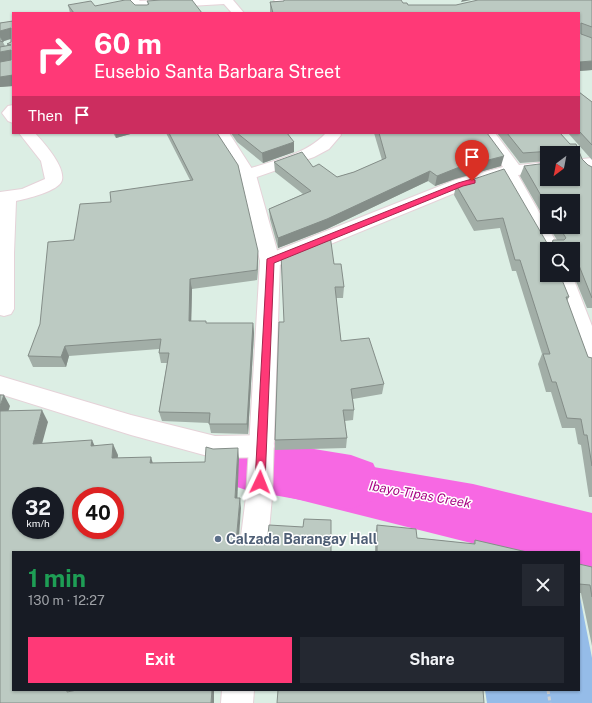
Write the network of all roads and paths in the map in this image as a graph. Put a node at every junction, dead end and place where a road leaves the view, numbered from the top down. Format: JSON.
{"nodes":[{"id":1,"x":228,"y":0,"type":"edge"},
{"id":2,"x":280,"y":0,"type":"edge"},
{"id":3,"x":362,"y":0,"type":"edge"},
{"id":4,"x":138,"y":6,"type":"edge"},
{"id":5,"x":237,"y":12,"type":"edge"},
{"id":6,"x":365,"y":12,"type":"edge"},
{"id":7,"x":28,"y":134,"type":"edge"},
{"id":8,"x":222,"y":134,"type":"edge"},
{"id":9,"x":332,"y":134,"type":"edge"},
{"id":10,"x":488,"y":134,"type":"edge"},
{"id":11,"x":540,"y":168,"type":"edge"},
{"id":12,"x":511,"y":171,"type":"junction"},
{"id":13,"x":248,"y":175,"type":"junction"},
{"id":14,"x":4,"y":197,"type":"edge"},
{"id":15,"x":547,"y":242,"type":"edge"},
{"id":16,"x":270,"y":261,"type":"junction"},
{"id":17,"x":565,"y":282,"type":"edge"},
{"id":18,"x":4,"y":309,"type":"dead end"},
{"id":19,"x":592,"y":360,"type":"edge"},
{"id":20,"x":0,"y":385,"type":"edge"},
{"id":21,"x":261,"y":448,"type":"junction"},
{"id":22,"x":253,"y":551,"type":"edge"},
{"id":23,"x":238,"y":691,"type":"edge"},
{"id":24,"x":548,"y":691,"type":"edge"},
{"id":25,"x":237,"y":703,"type":"edge"},
{"id":26,"x":550,"y":703,"type":"edge"}],
"edges":[{"from":1,"to":4,"type":"street"},
{"from":1,"to":5,"type":"street"},
{"from":2,"to":3,"type":"street"},
{"from":3,"to":6,"type":"street"},
{"from":7,"to":14,"type":"street"},
{"from":8,"to":13,"type":"street"},
{"from":9,"to":13,"type":"street"},
{"from":10,"to":12,"type":"street"},
{"from":11,"to":12,"type":"street"},
{"from":12,"to":15,"type":"street"},
{"from":12,"to":16,"type":"street"},
{"from":13,"to":16,"type":"street"},
{"from":14,"to":18,"type":"street"},
{"from":16,"to":21,"type":"street"},
{"from":17,"to":19,"type":"street"},
{"from":20,"to":21,"type":"street"},
{"from":21,"to":22,"type":"street"},
{"from":23,"to":25,"type":"street"},
{"from":24,"to":26,"type":"path"}]}
